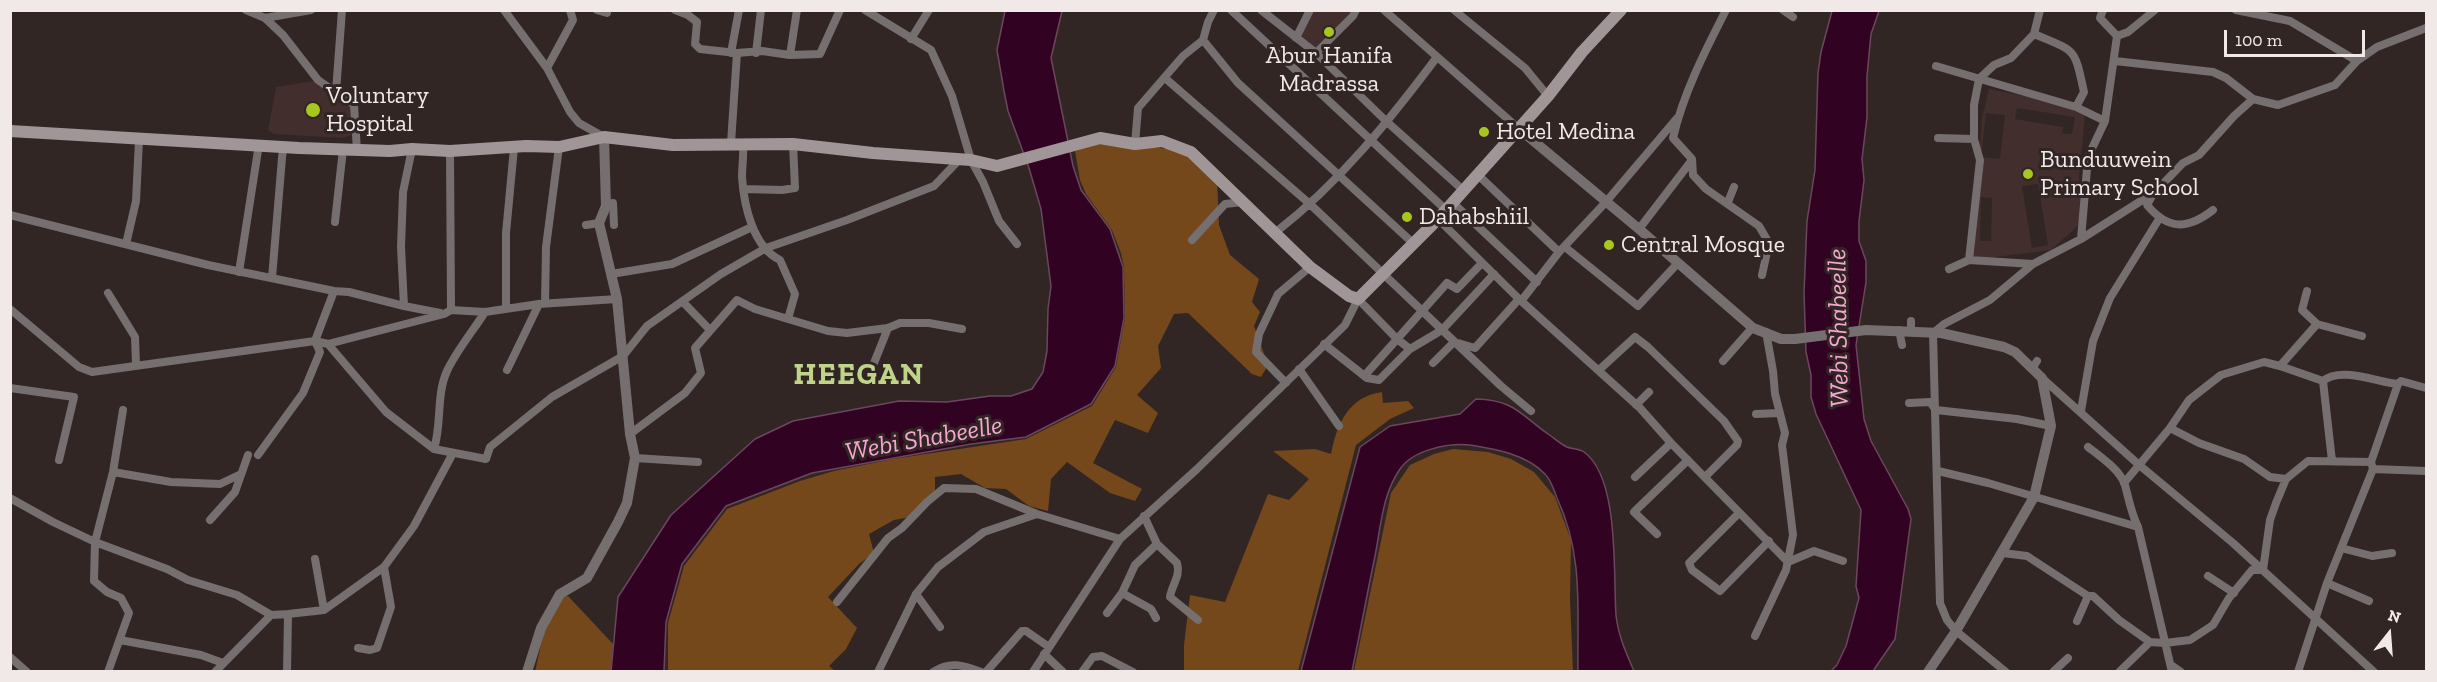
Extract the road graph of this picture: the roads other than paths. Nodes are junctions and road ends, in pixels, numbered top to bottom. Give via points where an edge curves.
1 (246, 10) edge
2 (311, 10) edge
3 (342, 10) edge
4 (504, 10) edge
5 (570, 10) edge
6 (597, 10) edge
7 (675, 10) edge
8 (739, 10) edge
9 (761, 10) edge
10 (797, 10) edge
11 (840, 10) edge
12 (865, 10) edge
13 (929, 10) edge
14 (1214, 10) edge
15 (1231, 10) edge
16 (1261, 10) edge
17 (1310, 10) edge
18 (1356, 10) edge
19 (1384, 10) edge
20 (1454, 10) edge
21 (1620, 10) edge
22 (1726, 10) edge
23 (1783, 10) edge
24 (2040, 10) edge
25 (2103, 10) edge
26 (2155, 10) edge
27 (2236, 10) edge
28 (607, 13) dead end
29 (1793, 16) dead end
30 (265, 18) junction
31 (2427, 28) edge
32 (2034, 34) junction
33 (2117, 36) junction
34 (1296, 38) junction
35 (911, 39) junction
36 (1203, 40) junction
37 (734, 53) junction
38 (756, 53) junction
39 (1316, 53) junction
40 (790, 55) junction
41 (1437, 57) junction
42 (2115, 61) junction
43 (2357, 61) junction
44 (1936, 66) dead end
45 (548, 68) junction
46 (1165, 78) junction
47 (1979, 79) junction
48 (336, 92) junction
49 (1548, 96) junction
50 (2253, 99) junction
51 (2076, 107) junction
52 (1678, 117) junction
53 (1386, 121) junction
54 (2105, 121) junction
55 (1518, 128) junction
56 (10, 131) edge
57 (604, 137) junction
58 (1938, 138) dead end
59 (1371, 139) junction
60 (1974, 139) junction
61 (140, 140) junction
62 (259, 144) junction
63 (737, 144) junction
64 (793, 144) junction
65 (1135, 144) junction
66 (283, 146) junction
67 (559, 147) junction
68 (514, 148) junction
69 (343, 149) junction
70 (412, 149) junction
71 (357, 150) junction
72 (450, 151) junction
73 (1692, 159) junction
74 (965, 160) junction
75 (1477, 174) junction
76 (1341, 176) junction
77 (1734, 187) dead end
78 (744, 189) junction
79 (1463, 190) junction
80 (2154, 192) junction
81 (1243, 202) junction
82 (1605, 202) junction
83 (1728, 202) junction
84 (611, 205) junction
85 (1311, 205) junction
86 (1445, 210) junction
87 (2213, 210) dead end
88 (10, 215) edge
89 (2159, 219) junction
90 (335, 222) dead end
91 (599, 223) junction
92 (586, 225) dead end
93 (614, 225) dead end
94 (752, 227) junction
95 (1640, 229) junction
96 (1276, 232) junction
97 (2081, 238) junction
98 (1192, 240) dead end
99 (126, 244) junction
100 (1017, 244) dead end
101 (1414, 244) junction
102 (766, 248) junction
103 (1562, 250) junction
104 (1969, 260) junction
105 (1482, 263) junction
106 (1677, 264) junction
107 (2033, 264) junction
108 (1310, 267) junction
109 (1948, 269) dead end
110 (239, 272) junction
111 (611, 274) junction
112 (1384, 274) junction
113 (1494, 274) junction
114 (1762, 275) dead end
115 (272, 278) junction
116 (1538, 282) junction
117 (334, 291) junction
118 (2307, 291) dead end
119 (108, 293) dead end
120 (617, 299) junction
121 (1358, 299) junction
122 (1520, 300) junction
123 (683, 302) junction
124 (542, 303) junction
125 (404, 306) junction
126 (10, 309) edge
127 (506, 309) junction
128 (448, 312) junction
129 (485, 312) junction
130 (1422, 312) junction
131 (788, 319) junction
132 (2318, 324) junction
133 (888, 328) junction
134 (1752, 328) junction
135 (962, 329) dead end
136 (710, 330) junction
137 (1442, 330) junction
138 (1899, 330) junction
139 (1766, 332) junction
140 (1933, 333) junction
141 (2362, 336) dead end
142 (1397, 339) junction
143 (315, 341) junction
144 (1454, 342) junction
145 (328, 344) junction
146 (1324, 344) junction
147 (1902, 345) dead end
148 (1410, 349) junction
149 (623, 356) junction
150 (1723, 361) dead end
151 (1432, 363) dead end
152 (136, 365) junction
153 (2280, 366) junction
154 (872, 368) dead end
155 (1299, 369) junction
156 (507, 370) dead end
157 (1599, 370) junction
158 (1366, 374) junction
159 (2042, 378) junction
160 (2323, 381) junction
161 (1286, 382) junction
162 (2398, 384) junction
163 (10, 388) edge
164 (2427, 388) edge
165 (1649, 392) dead end
166 (1909, 403) dead end
167 (1636, 405) junction
168 (123, 410) dead end
169 (1936, 410) junction
170 (1531, 411) dead end
171 (2081, 411) junction
172 (1779, 413) junction
173 (1756, 414) dead end
174 (1339, 426) dead end
175 (2051, 426) junction
176 (2170, 428) junction
177 (630, 434) junction
178 (1671, 443) junction
179 (2088, 447) dead end
180 (434, 448) junction
181 (453, 453) junction
182 (635, 458) junction
183 (59, 460) dead end
184 (1688, 460) junction
185 (2332, 460) junction
186 (698, 462) dead end
187 (2138, 464) junction
188 (2372, 466) junction
189 (1938, 471) junction
190 (2427, 471) edge
191 (113, 472) junction
192 (241, 474) junction
193 (1635, 477) dead end
194 (1705, 477) junction
195 (2286, 479) junction
196 (2124, 483) junction
197 (2034, 497) junction
198 (10, 498) edge
199 (1739, 513) junction
200 (1037, 514) junction
201 (1144, 516) junction
202 (210, 520) dead end
203 (2138, 527) junction
204 (1657, 534) dead end
205 (1120, 539) junction
206 (1769, 541) junction
207 (95, 542) junction
208 (1157, 544) junction
209 (2341, 548) junction
210 (2003, 553) junction
211 (2392, 554) dead end
212 (315, 559) dead end
213 (1843, 561) dead end
214 (1788, 562) junction
215 (384, 567) junction
216 (2263, 570) junction
217 (2208, 576) dead end
218 (2327, 583) junction
219 (1122, 593) junction
220 (2234, 593) junction
221 (916, 594) junction
222 (2088, 596) junction
223 (2369, 601) dead end
224 (837, 602) dead end
225 (324, 610) junction
226 (1107, 613) dead end
227 (288, 614) junction
228 (271, 615) junction
229 (2316, 616) junction
230 (1156, 618) dead end
231 (1198, 620) dead end
232 (2077, 621) dead end
233 (940, 627) dead end
234 (1956, 631) junction
235 (1755, 636) dead end
236 (120, 640) junction
237 (2150, 642) junction
238 (2165, 643) junction
239 (358, 648) dead end
240 (1046, 651) junction
241 (10, 657) edge
242 (2068, 658) dead end
243 (223, 663) junction
244 (2171, 668) edge
245 (2002, 670) edge
246 (27, 672) edge
247 (108, 672) edge
248 (215, 672) edge
249 (286, 672) edge
250 (527, 672) edge
251 (878, 672) edge
252 (933, 672) edge
253 (981, 672) edge
254 (986, 672) edge
255 (1033, 672) edge
256 (1063, 672) edge
257 (1082, 672) edge
258 (1133, 672) edge
259 (1928, 672) edge
260 (2053, 672) edge
261 (2119, 672) edge
262 (2181, 672) edge
263 (2298, 672) edge
264 (2374, 672) edge

1 - 30 street
2 - 30 street
3 - 48 street
4 - 45 street
5 - 45 street via 573,20
6 - 28 street
7 - 37 street via 697,22 695,44 700,49
8 - 37 street
9 - 38 street
10 - 40 street
11 - 40 street via 820,54
12 - 35 street
13 - 35 street
14 - 36 street
15 - 59 street
16 - 34 street
17 - 34 street
18 - 39 street
19 - 41 street
20 - 49 street via 1525,68
21 - 49 main road
22 - 52 street
23 - 29 street
24 - 32 street
25 - 33 street via 2100,18
26 - 33 street
27 - 43 street via 2290,21
30 - 48 street via 318,80
31 - 43 street via 2378,47
32 - 47 street via 2011,58 1994,65
32 - 51 street via 2073,52 2084,92
33 - 42 street
34 - 39 street
35 - 74 street via 931,50 952,96
36 - 46 street
36 - 76 street via 1238,83
37 - 38 street
37 - 63 street
38 - 40 street
39 - 53 street
41 - 53 street
41 - 55 street
42 - 50 street via 2213,72
42 - 54 street
43 - 50 street via 2336,85 2278,105
44 - 47 street
45 - 57 street via 570,112 579,123
46 - 65 street via 1138,108
46 - 85 street
47 - 51 street
47 - 60 street
48 - 71 street via 354,105
49 - 55 main road
50 - 80 street via 2199,155 2183,163
51 - 54 street
52 - 73 street via 1673,138
52 - 82 street
53 - 59 street
53 - 79 street
54 - 97 street via 2088,157
55 - 75 main road
55 - 82 street
56 - 61 main road
57 - 63 main road via 673,145
57 - 67 main road
57 - 84 street
58 - 60 street
59 - 76 street
59 - 86 street
60 - 104 street via 1980,160
61 - 62 main road
61 - 99 street via 136,201
62 - 66 main road
62 - 110 street
63 - 64 main road
63 - 78 street
64 - 74 main road
64 - 78 street via 795,188
65 - 74 main road via 1100,138 997,166
65 - 81 main road via 1162,141 1191,152
66 - 69 main road
66 - 115 street
67 - 68 main road
67 - 124 street
68 - 72 main road
68 - 127 street via 506,233
69 - 71 main road
69 - 90 street
70 - 71 main road
70 - 72 main road
70 - 125 street via 403,192
72 - 128 street
73 - 83 street via 1693,175
73 - 95 street
74 - 100 street via 999,221
74 - 102 street via 934,186
75 - 79 main road
75 - 103 street
76 - 85 street
76 - 101 street
77 - 83 street
78 - 94 street
79 - 86 main road
80 - 89 street via 2147,205
80 - 97 street
81 - 96 main road
81 - 98 street via 1225,204
82 - 95 street
82 - 103 street
83 - 114 street via 1759,226 1769,243
84 - 91 street
84 - 93 street
85 - 96 street
85 - 112 street
86 - 101 main road
86 - 105 street
86 - 116 street
87 - 89 street via 2200,220 2179,226
88 - 99 street
89 - 171 street via 2110,298 2097,330
91 - 92 street
91 - 111 street
94 - 102 street
94 - 111 street via 672,264
95 - 106 street
96 - 108 main road
97 - 107 street
99 - 110 street
101 - 112 main road
102 - 123 street
102 - 131 street via 769,255 780,260 795,294
103 - 106 street via 1638,306
103 - 116 street
104 - 107 street
104 - 109 street
105 - 113 street
105 - 130 street via 1457,289 1447,283
106 - 134 street
107 - 140 street via 1990,300
108 - 121 main road via 1348,296
108 - 161 street via 1278,294 1259,334 1256,352
110 - 115 street
111 - 120 street
112 - 121 main road
112 - 130 street
113 - 122 street
113 - 137 street
115 - 117 street
116 - 122 street
117 - 125 street
117 - 143 street
118 - 132 street via 2302,310
119 - 152 street via 135,337
120 - 124 street
120 - 149 street
121 - 142 street
121 - 146 street via 1345,325
122 - 144 street via 1475,348
122 - 157 street
123 - 136 street
123 - 149 street via 647,326
124 - 127 street
124 - 156 street
125 - 128 street
126 - 152 street via 79,367 92,372
127 - 129 street
128 - 129 street
128 - 145 street
129 - 180 street via 447,371
130 - 137 street
130 - 142 street
131 - 133 street via 847,333
131 - 136 street via 737,300
132 - 141 street
132 - 153 street
133 - 135 street via 915,322
133 - 154 street
134 - 139 street
134 - 150 street
136 - 177 street via 695,348 701,374 685,393
137 - 144 street
137 - 148 street
138 - 139 street via 1795,339 1781,339
138 - 140 street via 1911,326
138 - 147 street
139 - 172 street
140 - 159 street via 2015,351 2035,365
140 - 169 street
142 - 148 street
142 - 158 street
143 - 145 street
143 - 152 street
143 - 192 street via 320,352 303,393
144 - 151 street
144 - 170 street
145 - 180 street via 386,412
146 - 155 street
146 - 158 street
148 - 158 street via 1379,380 1367,378
149 - 177 street
149 - 181 street via 552,397 490,447 486,459
153 - 160 street
153 - 176 street via 2264,362 2247,371 2221,375 2189,400
155 - 161 street
155 - 174 street
157 - 167 street
157 - 194 street via 1635,337 1724,422 1737,445
159 - 171 street
159 - 175 street
160 - 162 street via 2340,373
160 - 185 street
161 - 201 street
162 - 164 street via 2405,381
162 - 188 street
163 - 183 street via 74,397
165 - 167 street
166 - 169 street via 1930,402
167 - 178 street
168 - 191 street
169 - 175 street
169 - 189 street
171 - 187 street
172 - 173 street
172 - 214 street via 1785,433 1782,445 1792,535
175 - 197 street
176 - 187 street
176 - 195 street via 2244,459 2270,477
177 - 182 street
178 - 184 street
178 - 193 street
179 - 196 street
180 - 181 street
181 - 215 street via 414,526
182 - 186 street
182 - 250 street via 627,502 618,522 587,578 560,594 541,628
184 - 194 street
184 - 204 street via 1634,512
185 - 188 street
185 - 195 street via 2308,461
187 - 196 street
187 - 216 street
188 - 190 street
188 - 209 street
189 - 197 street
189 - 234 street via 1940,603
191 - 192 street via 171,482 220,484
191 - 207 street
192 - 202 street via 235,492
194 - 199 street
195 - 216 street via 2270,520
196 - 203 street
197 - 203 street
197 - 210 street
198 - 207 street
199 - 206 street
199 - 206 street via 1689,563 1692,570 1720,591
200 - 205 street
200 - 221 street via 984,532 938,567
200 - 224 street via 976,489 944,488 888,538
201 - 205 street
201 - 208 street
203 - 238 street
205 - 240 street
206 - 214 street
207 - 228 street via 237,595
207 - 236 street via 94,581 121,598 129,613
208 - 219 street via 1136,565
208 - 231 street via 1177,562 1179,570 1170,597
209 - 211 street via 2372,556
209 - 218 street
210 - 222 street via 2027,556
210 - 234 street
212 - 225 street
213 - 214 street via 1814,551
214 - 235 street
215 - 225 street
215 - 239 street via 391,607 381,640 377,648
216 - 220 street via 2252,570
216 - 229 street
217 - 220 street
218 - 223 street
218 - 229 street
219 - 226 street
219 - 230 street via 1151,609
220 - 238 street via 2212,625 2190,640
221 - 233 street
221 - 251 street
222 - 232 street
222 - 237 street
225 - 227 street
227 - 228 street
227 - 249 street
228 - 243 street
229 - 263 street
229 - 264 street
234 - 245 street
234 - 259 street
236 - 243 street via 201,655
236 - 247 street
237 - 238 street
237 - 261 street
238 - 244 street
240 - 254 street via 1022,631
240 - 255 street
240 - 256 street
241 - 246 street
242 - 260 street
243 - 248 street
244 - 262 street
252 - 253 street via 959,663
257 - 258 street via 1093,657 1102,656

